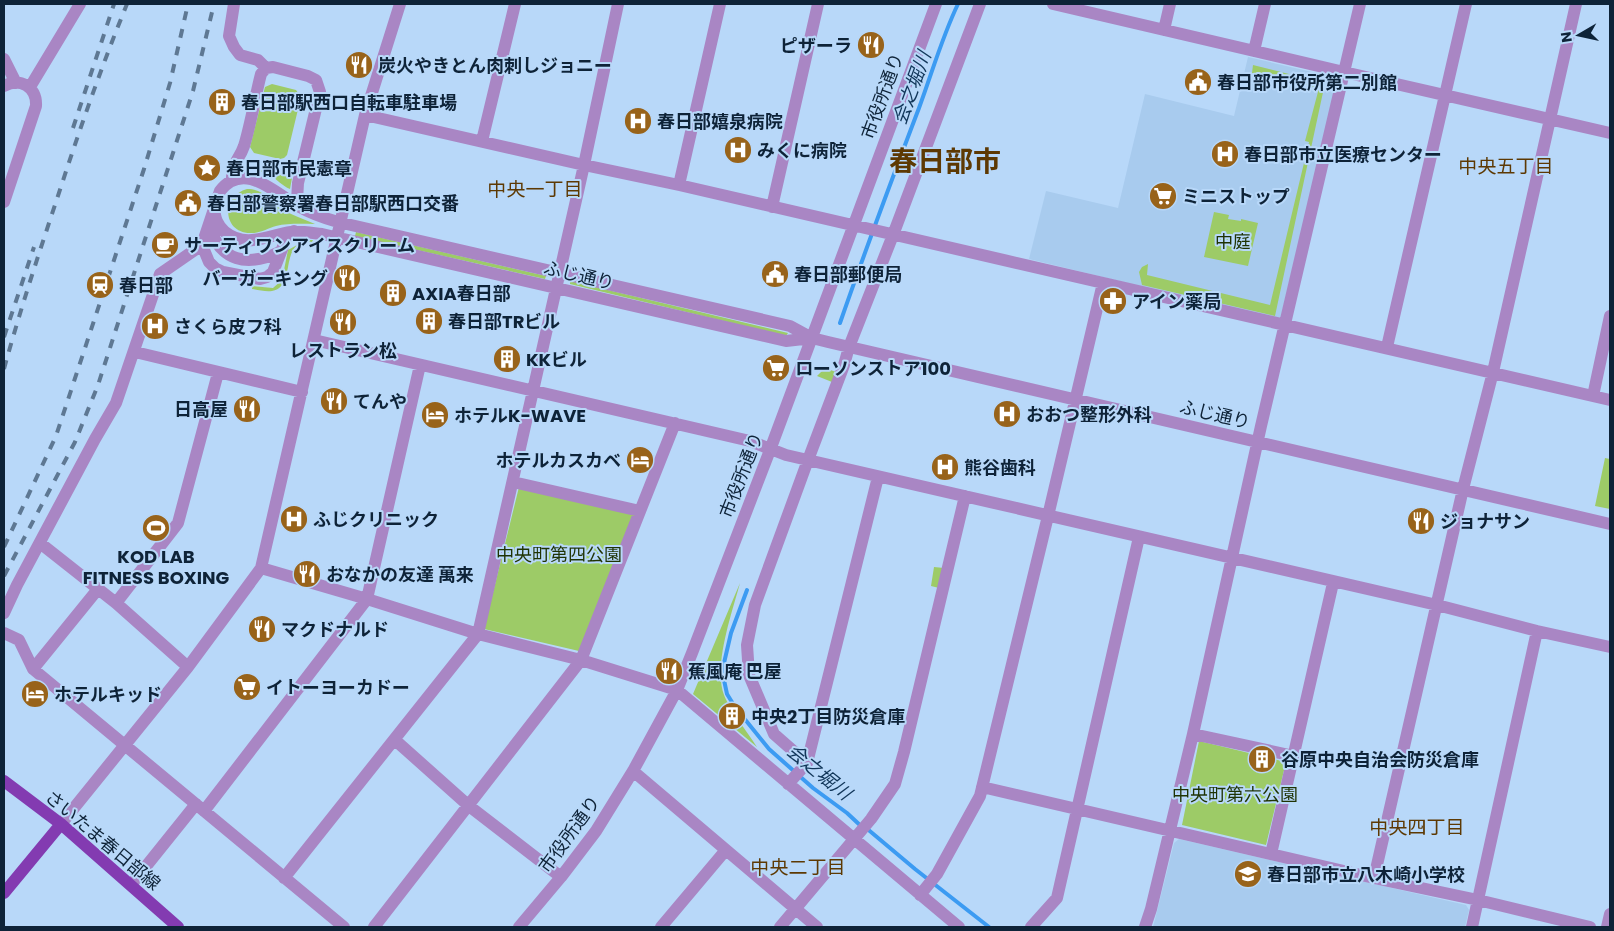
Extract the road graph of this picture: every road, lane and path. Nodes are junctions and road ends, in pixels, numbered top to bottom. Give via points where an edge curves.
1 (80, 4) edge
2 (234, 4) edge
3 (400, 4) edge
4 (515, 4) edge
5 (618, 4) edge
6 (720, 4) edge
7 (818, 4) edge
8 (936, 4) edge
9 (980, 4) edge
10 (1058, 4) edge
11 (1170, 4) edge
12 (1265, 4) edge
13 (1360, 4) edge
14 (1466, 4) edge
15 (1576, 4) edge
16 (1164, 30) junction
17 (1254, 50) junction
18 (4, 59) edge
19 (266, 68) junction
20 (1344, 72) junction
21 (10, 84) edge
22 (30, 87) junction
23 (1444, 95) junction
24 (365, 115) junction
25 (1549, 119) junction
26 (1610, 133) edge
27 (482, 142) junction
28 (584, 165) junction
29 (9, 173) edge
30 (232, 181) junction
31 (679, 185) junction
32 (4, 202) edge
33 (300, 207) junction
34 (772, 207) junction
35 (214, 208) junction
36 (341, 222) junction
37 (208, 224) junction
38 (857, 226) junction
39 (294, 232) junction
40 (889, 234) junction
41 (338, 238) junction
42 (202, 245) junction
43 (280, 252) junction
44 (560, 272) junction
45 (1103, 283) junction
46 (556, 288) junction
47 (1610, 316) edge
48 (1284, 325) junction
49 (816, 339) junction
50 (314, 340) junction
51 (846, 346) junction
52 (1387, 347) junction
53 (135, 352) junction
54 (420, 365) junction
55 (1492, 372) junction
56 (218, 373) junction
57 (533, 391) junction
58 (302, 392) junction
59 (1593, 396) junction
60 (1075, 399) junction
61 (1610, 400) edge
62 (675, 423) junction
63 (1258, 442) junction
64 (770, 450) junction
65 (804, 459) junction
66 (878, 477) junction
67 (513, 482) junction
68 (1463, 489) junction
69 (964, 496) junction
70 (640, 511) junction
71 (1048, 516) junction
72 (1610, 524) edge
73 (1138, 537) junction
74 (40, 543) junction
75 (1231, 558) junction
76 (261, 568) junction
77 (1333, 582) junction
78 (98, 590) junction
79 (367, 599) junction
80 (116, 603) junction
81 (1437, 606) junction
82 (4, 613) edge
83 (1537, 631) junction
84 (4, 633) edge
85 (478, 634) junction
86 (1610, 647) edge
87 (581, 660) junction
88 (188, 667) junction
89 (33, 669) junction
90 (677, 690) junction
91 (1193, 734) junction
92 (395, 740) junction
93 (125, 744) junction
94 (1294, 756) junction
95 (805, 765) junction
96 (633, 772) junction
97 (4, 781) edge
98 (789, 782) junction
99 (982, 787) junction
100 (469, 806) junction
101 (200, 808) junction
102 (1078, 809) junction
103 (61, 824) junction
104 (1170, 831) junction
105 (855, 836) junction
106 (725, 851) junction
107 (1271, 854) junction
108 (561, 877) junction
109 (284, 878) junction
110 (1374, 878) junction
111 (131, 885) junction
112 (922, 892) junction
113 (4, 893) edge
114 (1478, 900) junction
115 (795, 909) junction
116 (1610, 914) edge
117 (178, 927) edge
118 (344, 927) edge
119 (374, 927) edge
120 (519, 927) edge
121 (661, 927) edge
122 (780, 927) edge
123 (817, 927) edge
124 (959, 927) edge
125 (1031, 927) edge
126 (1145, 927) edge
127 (1472, 927) edge
128 (1590, 927) edge
129 (1607, 927) edge

1 - 22 street
2 - 19 street via 229,36 234,47 240,55 258,60
3 - 24 street
4 - 27 street
5 - 28 street
6 - 31 street
7 - 34 street
8 - 38 street, 市役所通り
9 - 40 street
10 - 16 street
11 - 16 street
12 - 17 street
13 - 20 street
14 - 23 street
15 - 25 street
16 - 17 street
17 - 20 street
18 - 21 street
19 - 30 street via 261,74 243,147 231,171
19 - 33 street via 308,76 316,80 320,92 298,183
20 - 23 street
20 - 48 street
21 - 22 street
22 - 29 street via 35,93 36,106
23 - 25 street
23 - 52 street
24 - 27 street
24 - 36 street
25 - 26 street
25 - 55 street
27 - 28 street
28 - 31 street
28 - 44 street
29 - 32 street
30 - 33 street, ふじ通り via 242,178 267,184
30 - 35 street via 220,191
31 - 34 street
33 - 36 street, ふじ通り
34 - 38 street
35 - 37 street
35 - 39 street, ふじ通り via 220,227 234,238 253,240
36 - 41 street
36 - 44 street, ふじ通り
37 - 42 street
37 - 43 street via 215,241 230,255 252,261
38 - 40 street
38 - 49 street, 市役所通り
39 - 41 street, ふじ通り
39 - 43 street via 286,239
40 - 45 street
40 - 51 street
41 - 46 street, ふじ通り
41 - 50 street
42 - 43 street via 208,262 216,268 260,279 273,272
42 - 53 street via 160,274
44 - 46 street
44 - 49 street, ふじ通り via 790,326
45 - 48 street
45 - 60 street
46 - 49 street, ふじ通り via 786,341
46 - 57 street
47 - 59 street
48 - 52 street
48 - 63 street
49 - 51 street, ふじ通り
49 - 64 street, 市役所通り
50 - 54 street
50 - 58 street
51 - 60 street, ふじ通り
51 - 65 street via 844,365
52 - 55 street
53 - 56 street
53 - 74 street via 116,402
54 - 57 street
54 - 79 street
55 - 59 street
55 - 68 street
56 - 58 street
56 - 80 street via 178,523
57 - 62 street
57 - 67 street
58 - 76 street
59 - 61 street
60 - 63 street, ふじ通り
60 - 71 street
62 - 64 street
62 - 70 street
63 - 68 street, ふじ通り
63 - 75 street
64 - 65 street
64 - 90 street, 市役所通り
65 - 66 street
65 - 95 street via 755,605 747,645 749,675 774,734
66 - 69 street
66 - 95 street
67 - 70 street
67 - 85 street
68 - 72 street, ふじ通り
68 - 81 street
69 - 71 street
69 - 105 street via 895,784
70 - 87 street
71 - 73 street
71 - 99 street
73 - 75 street
73 - 102 street
74 - 78 street
74 - 82 street
75 - 77 street
75 - 91 street
76 - 79 street
76 - 88 street
77 - 81 street
77 - 94 street
78 - 80 street
78 - 89 street
79 - 85 street
79 - 101 street
80 - 88 street
81 - 83 street
81 - 110 street
83 - 86 street
83 - 114 street
84 - 89 street via 19,640
85 - 87 street
85 - 92 street
87 - 90 street
87 - 100 street
88 - 93 street
89 - 93 street
90 - 96 street, 市役所通り
90 - 98 street
91 - 94 street
91 - 104 street
92 - 100 street
92 - 109 street
93 - 101 street
93 - 103 street
94 - 107 street
95 - 98 street
96 - 106 street
96 - 108 street, 市役所通り
97 - 103 main road, さいたま春日部線
98 - 105 street
99 - 102 street
99 - 112 street via 937,874
100 - 108 street
100 - 119 street
101 - 109 street
101 - 111 street
102 - 104 street
102 - 125 street via 1057,898
103 - 111 main road, さいたま春日部線
103 - 113 main road
104 - 107 street
104 - 126 street
105 - 112 street
105 - 115 street
106 - 115 street
106 - 121 street
107 - 110 street
108 - 120 street, 市役所通り
109 - 118 street
110 - 114 street
111 - 117 main road, さいたま春日部線
112 - 124 street
114 - 127 street
114 - 128 street
115 - 122 street
115 - 123 street
116 - 129 street

